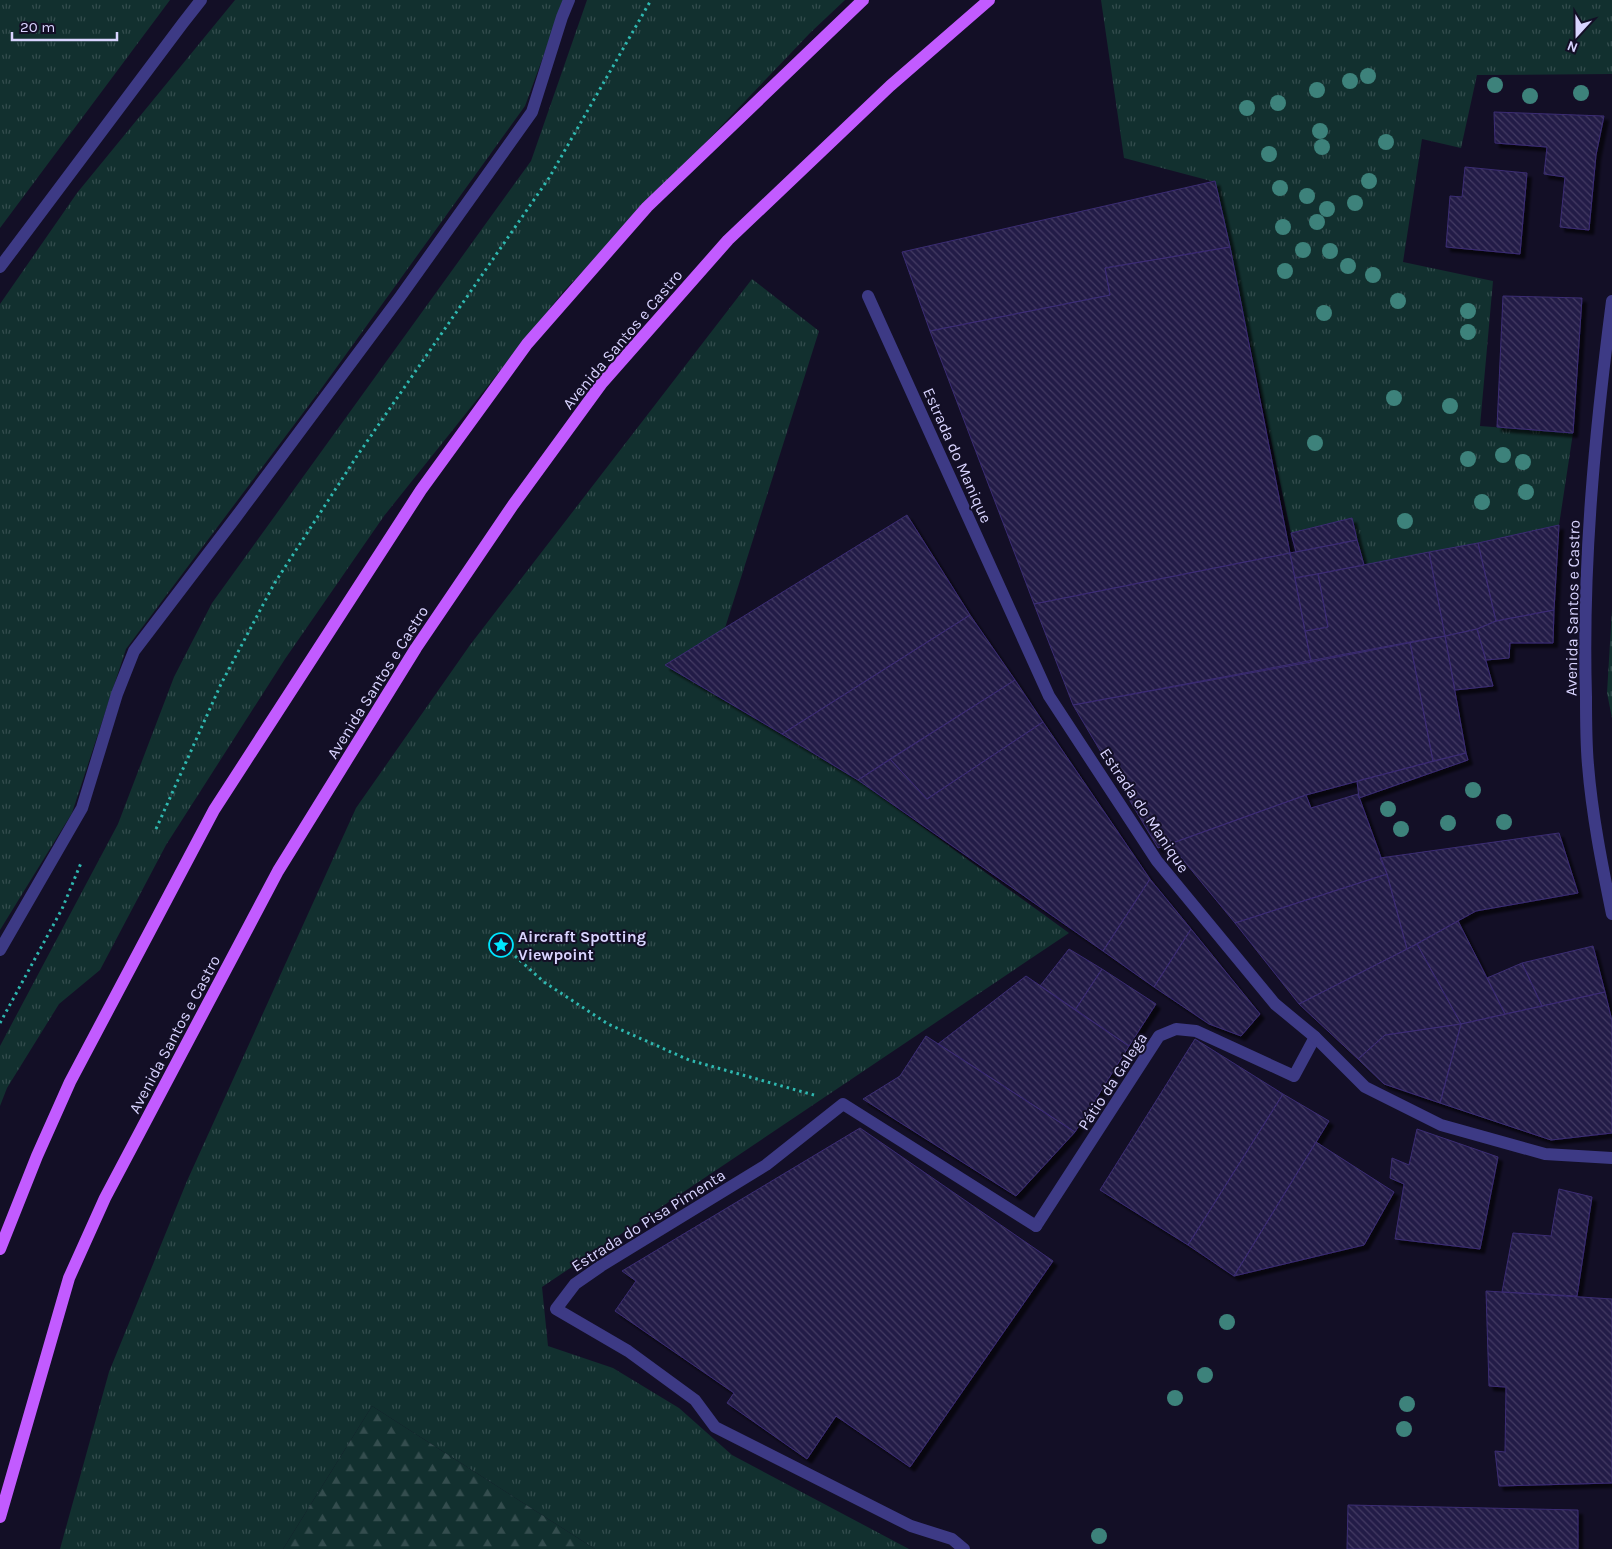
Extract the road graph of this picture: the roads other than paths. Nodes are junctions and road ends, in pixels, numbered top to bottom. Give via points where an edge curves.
1 (202, 0) edge
2 (569, 0) edge
3 (863, 0) edge
4 (989, 0) edge
5 (0, 267) edge
6 (868, 296) dead end
7 (1612, 301) edge
8 (1612, 914) edge
9 (0, 950) edge
10 (1315, 1037) junction
11 (843, 1104) joint
12 (1612, 1158) edge
13 (0, 1249) edge
14 (0, 1517) edge
15 (964, 1549) edge

1 - 5 street
2 - 9 street via 532,112 394,305 134,651 117,694 82,808
3 - 13 main road via 647,207 527,344 421,490 214,810 70,1082
4 - 14 main road, Avenida Santos e Castro via 890,86 728,240 602,383 513,505 416,648 278,871 106,1198 69,1278
6 - 10 street, Estrada do Manique via 1049,696 1157,862 1275,1004
7 - 8 street, Avenida Santos e Castro via 1594,457 1585,655 1588,765 1599,852
10 - 11 street, Pátio da Galega via 1294,1076 1196,1030 1176,1029 1159,1036 1036,1226
10 - 12 street, Estrada do Manique via 1365,1086 1441,1125 1545,1154
11 - 15 street, Estrada do Pisa Pimenta via 766,1165 575,1284 556,1309 628,1351 695,1400 716,1427 910,1526 952,1539

